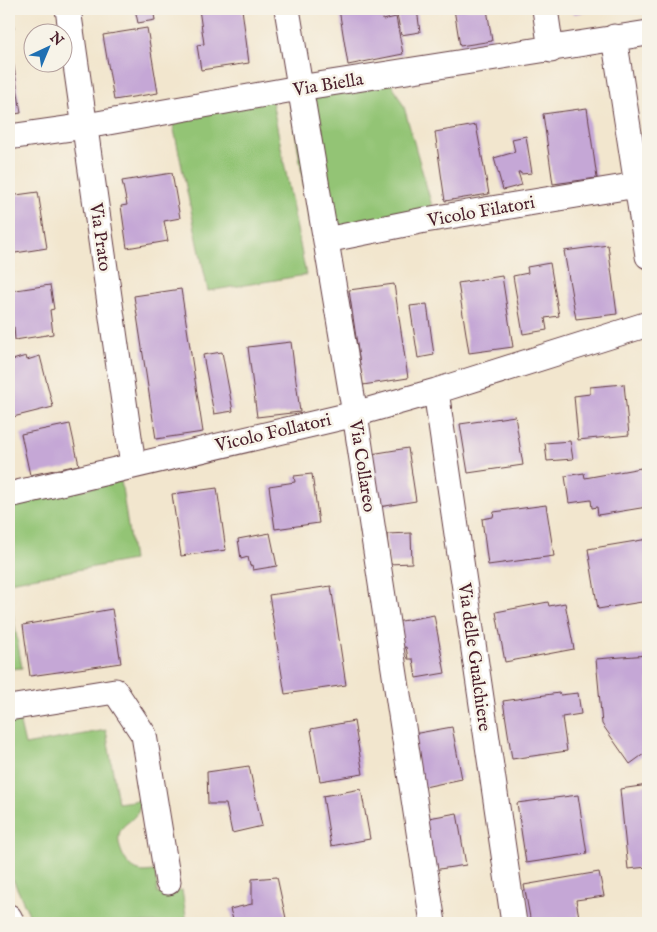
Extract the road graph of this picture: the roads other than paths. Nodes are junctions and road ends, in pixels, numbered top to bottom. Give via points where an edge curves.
1 (68, 9) edge
2 (287, 9) edge
3 (545, 9) edge
4 (648, 33) edge
5 (614, 37) junction
6 (551, 50) junction
7 (299, 88) junction
8 (86, 126) junction
9 (9, 137) edge
10 (637, 185) junction
11 (326, 240) junction
12 (648, 256) edge
13 (648, 324) edge
14 (436, 391) junction
15 (355, 414) junction
16 (132, 465) junction
17 (9, 495) edge
18 (9, 708) edge
19 (168, 882) dead end
20 (9, 917) edge
21 (12, 923) edge
22 (433, 923) edge
23 (514, 923) edge

1 - 8 street, Via Prato
2 - 7 street, Via Collareo
3 - 6 street
4 - 5 street, Via Biella
5 - 6 street, Via Biella
5 - 10 street
6 - 7 street, Via Biella
7 - 8 street, Via Biella
7 - 11 street, Via Collareo
8 - 9 street, Via Biella
8 - 16 street, Via Prato
10 - 11 street, Vicolo Filatori
10 - 12 street
11 - 15 street, Via Collareo
13 - 14 street, Vicolo Follatori
14 - 15 street, Vicolo Follatori
14 - 23 street, Via delle Gualchiere
15 - 16 street, Vicolo Follatori
15 - 22 street, Via Collareo
16 - 17 street, Vicolo Follatori
18 - 19 street via 115,691 144,735
20 - 21 street

